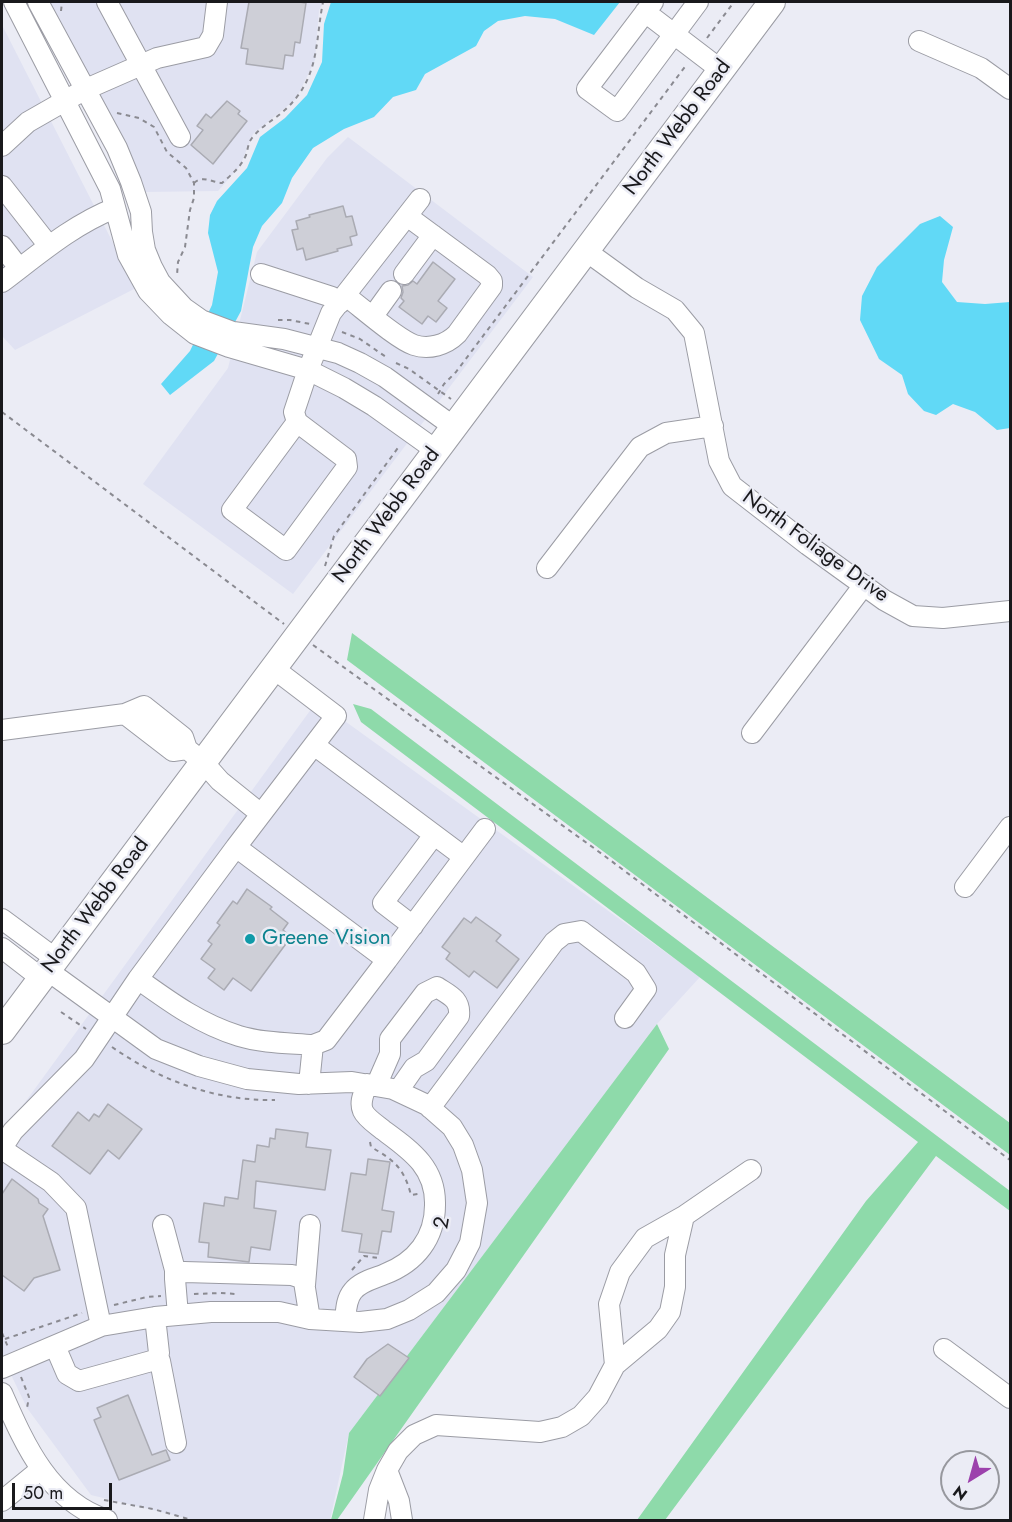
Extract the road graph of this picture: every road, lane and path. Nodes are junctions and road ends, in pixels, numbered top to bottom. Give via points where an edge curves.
1 (14, 2) edge
2 (38, 2) edge
3 (62, 2) edge
4 (107, 2) edge
5 (216, 2) edge
6 (324, 2) edge
7 (698, 2) edge
8 (734, 2) edge
9 (772, 2) edge
10 (649, 7) edge
11 (62, 18) dead end
12 (674, 33) junction
13 (919, 41) dead end
14 (697, 51) junction
15 (141, 65) junction
16 (721, 69) junction
17 (1011, 88) edge
18 (84, 90) junction
19 (65, 100) junction
20 (114, 112) dead end
21 (180, 137) dead end
22 (2, 146) edge
23 (194, 183) junction
24 (2, 186) edge
25 (420, 199) dead end
26 (115, 208) junction
27 (407, 216) junction
28 (433, 235) junction
29 (2, 246) edge
30 (49, 246) junction
31 (586, 251) junction
32 (20, 268) junction
33 (261, 274) dead end
34 (404, 274) dead end
35 (2, 282) edge
36 (179, 284) dead end
37 (391, 291) dead end
38 (343, 299) junction
39 (373, 316) junction
40 (198, 327) junction
41 (231, 340) junction
42 (317, 347) junction
43 (308, 370) junction
44 (428, 407) junction
45 (2, 412) edge
46 (297, 423) junction
47 (713, 426) junction
48 (454, 427) junction
49 (410, 432) junction
50 (437, 451) junction
51 (547, 568) dead end
52 (323, 572) dead end
53 (864, 585) junction
54 (1011, 611) edge
55 (285, 625) dead end
56 (316, 647) dead end
57 (273, 668) junction
58 (2, 730) edge
59 (752, 733) dead end
60 (314, 745) junction
61 (195, 755) junction
62 (261, 814) junction
63 (1011, 826) edge
64 (485, 829) dead end
65 (434, 835) junction
66 (236, 847) junction
67 (464, 857) junction
68 (965, 887) dead end
69 (2, 919) edge
70 (413, 926) junction
71 (2, 948) edge
72 (387, 960) junction
73 (48, 969) junction
74 (138, 979) junction
75 (62, 1012) dead end
76 (112, 1017) junction
77 (625, 1018) dead end
78 (2, 1031) edge
79 (97, 1037) junction
80 (313, 1045) junction
81 (309, 1084) junction
82 (372, 1085) junction
83 (398, 1092) junction
84 (280, 1100) dead end
85 (430, 1108) junction
86 (375, 1123) junction
87 (2, 1149) edge
88 (1011, 1160) edge
89 (751, 1170) dead end
90 (422, 1194) dead end
91 (684, 1216) junction
92 (163, 1225) dead end
93 (310, 1225) dead end
94 (381, 1258) dead end
95 (351, 1273) dead end
96 (305, 1286) junction
97 (242, 1295) dead end
98 (176, 1296) junction
99 (155, 1317) junction
100 (99, 1318) junction
101 (310, 1319) junction
102 (345, 1321) junction
103 (2, 1333) edge
104 (5, 1339) junction
105 (55, 1346) junction
106 (944, 1349) dead end
107 (155, 1360) junction
108 (615, 1365) junction
109 (8, 1366) edge
110 (2, 1393) edge
111 (1011, 1398) edge
112 (27, 1418) dead end
113 (176, 1443) dead end
114 (40, 1470) junction
115 (387, 1470) junction
116 (101, 1499) dead end
117 (2, 1501) edge
118 (107, 1521) edge
119 (192, 1521) edge
120 (374, 1521) edge
121 (402, 1521) edge

1 - 19 street
2 - 18 street
3 - 11 path
4 - 15 street
5 - 15 street via 213,35 206,47
6 - 23 path via 316,58 299,94 250,140 241,166 222,183 206,179
7 - 12 street
8 - 14 path
9 - 16 main road, North Webb Road
10 - 12 street
10 - 12 street via 587,88 617,111
12 - 14 street
13 - 17 street via 981,68
14 - 16 street
14 - 44 path
15 - 18 street
15 - 21 street
16 - 31 main road, North Webb Road
18 - 19 street
18 - 40 street via 117,148 131,182 152,267
19 - 22 street via 28,122
19 - 26 street via 110,189
20 - 23 path via 154,127 167,152 186,168
23 - 36 path via 185,247 178,262
24 - 30 street
25 - 27 street
26 - 30 street via 90,218
26 - 40 street via 128,255 148,291 171,315
27 - 28 street
27 - 38 street
28 - 34 street
28 - 39 street via 492,281 457,334 438,346 414,345
29 - 32 street
30 - 32 street
31 - 47 street, North Foliage Drive via 636,288 675,310 694,333
31 - 48 main road, North Webb Road
32 - 35 street
33 - 38 street
37 - 39 street
38 - 39 street
38 - 42 street via 331,313
40 - 41 street
41 - 42 street via 284,339
41 - 43 street
42 - 43 street
42 - 44 street via 360,363
43 - 46 street via 294,412
43 - 49 street via 344,388
44 - 48 street
45 - 55 path
46 - 46 street via 346,459 347,467 286,550 232,510
47 - 51 street via 666,434 640,447
47 - 53 street, North Foliage Drive via 719,461 732,486
48 - 50 main road, North Webb Road
49 - 50 street
49 - 52 path via 334,536
50 - 57 main road, North Webb Road
53 - 54 street, North Foliage Drive via 913,616 943,618
53 - 59 street
56 - 88 path via 611,861
57 - 60 street via 336,716
57 - 61 main road, North Webb Road
58 - 61 street via 125,714 144,706 183,737
60 - 62 street
60 - 65 street
61 - 62 street via 220,782
61 - 73 main road, North Webb Road
62 - 66 street
63 - 68 street
64 - 67 street
65 - 67 street
65 - 70 street via 382,903
66 - 72 street
66 - 74 street
67 - 70 street
69 - 73 street
70 - 72 street
71 - 73 street
72 - 80 street via 326,1040
73 - 76 street
73 - 78 main road, North Webb Road
74 - 76 street
74 - 80 street via 204,1023 267,1041
75 - 79 path
76 - 79 street
76 - 81 street via 156,1049 199,1066 247,1079
77 - 85 street via 646,988 636,973 581,932 564,934 554,942
79 - 84 path via 175,1082 222,1096
79 - 87 street via 84,1059 13,1131
80 - 81 street
81 - 82 street
82 - 83 street
82 - 83 street via 390,1054 390,1039 425,993 437,987 457,1000 459,1016
82 - 86 street via 361,1100 362,1109
83 - 85 street
85 - 102 street via 452,1127 472,1170 477,1203 470,1243 456,1270 436,1293 409,1310 387,1319
86 - 90 path via 371,1147 399,1167 411,1195
86 - 102 street via 422,1161 430,1174 433,1224 422,1250 398,1269 354,1290 348,1299
87 - 100 street via 51,1182 76,1208
89 - 91 street
91 - 108 street via 675,1255 670,1312 658,1329
91 - 108 street via 645,1238 620,1272 609,1304
92 - 98 street via 175,1270
93 - 96 street
94 - 95 path via 364,1256
96 - 98 street via 301,1278 292,1275 184,1272 178,1274
96 - 101 street
97 - 98 path
98 - 99 street
98 - 100 path via 147,1297
98 - 101 street via 211,1312 279,1312
99 - 100 street
99 - 107 street via 159,1353
100 - 104 path
100 - 105 street
101 - 102 street
103 - 104 path
104 - 109 path
105 - 107 street via 67,1374 79,1380
105 - 109 street
106 - 111 street
107 - 113 street via 160,1361
108 - 115 street via 598,1397 581,1416 562,1427 540,1432 436,1425 414,1435
109 - 112 path via 29,1397
110 - 114 street
114 - 117 street
114 - 118 street via 76,1504
115 - 120 street
115 - 121 street
116 - 119 path

